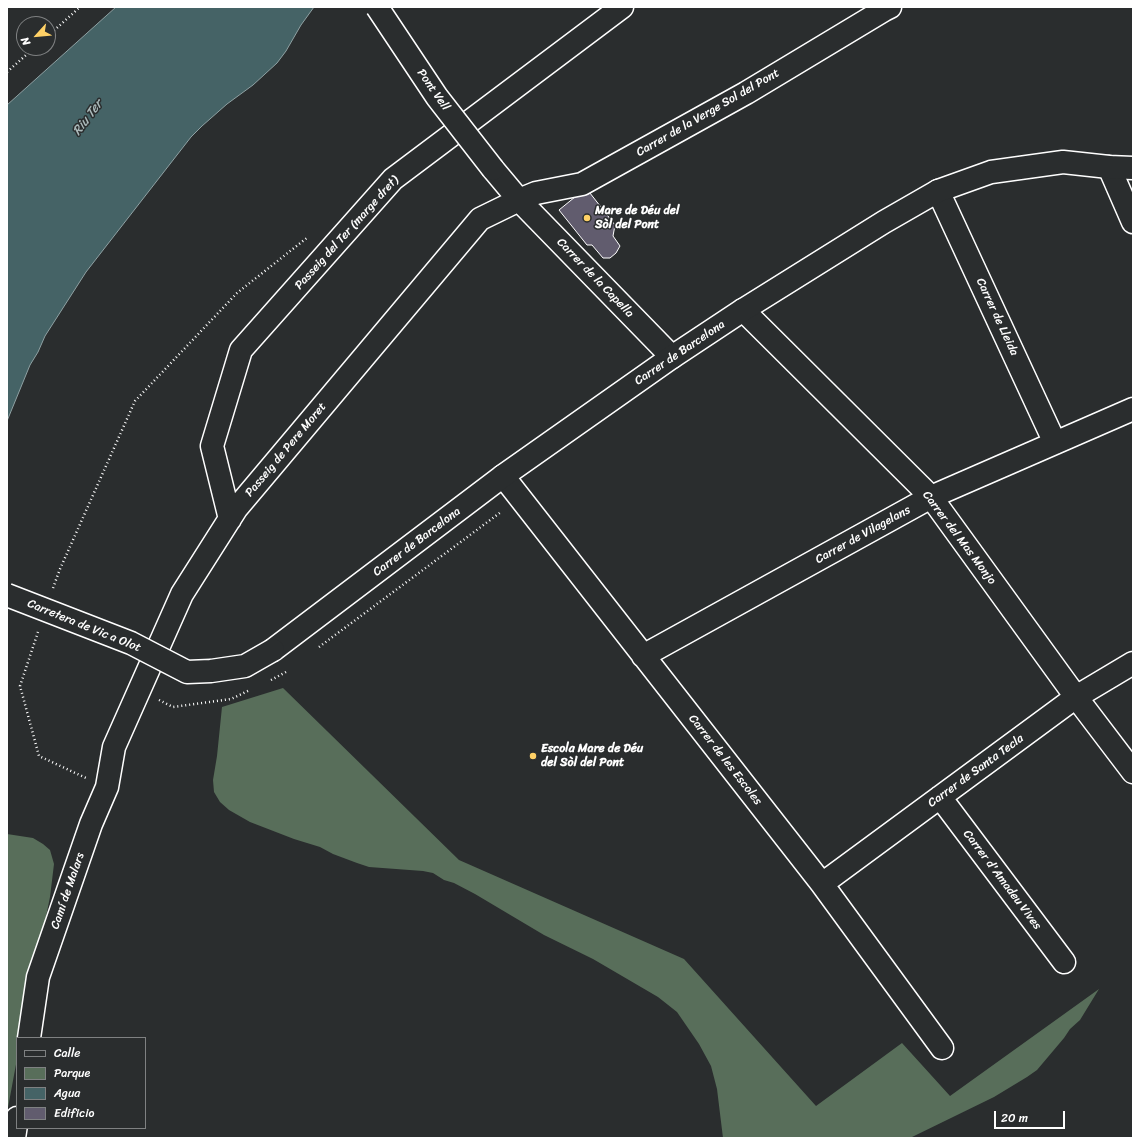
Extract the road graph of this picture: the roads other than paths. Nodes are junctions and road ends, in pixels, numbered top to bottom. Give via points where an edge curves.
1 (377, 7) edge
2 (622, 7) edge
3 (890, 7) edge
4 (1109, 168) junction
5 (1133, 168) edge
6 (938, 191) junction
7 (519, 200) junction
8 (1133, 222) edge
9 (743, 310) junction
10 (672, 357) junction
11 (1133, 409) edge
12 (1055, 443) junction
13 (503, 476) junction
14 (931, 497) junction
15 (230, 519) junction
16 (7, 595) edge
17 (273, 650) joint
18 (643, 656) junction
19 (1133, 663) edge
20 (1076, 697) junction
21 (114, 747) joint
22 (1133, 772) edge
23 (940, 797) junction
24 (822, 884) junction
25 (1064, 962) dead end
26 (29, 1037) edge
27 (942, 1048) dead end
28 (16, 1125) edge
29 (14, 1138) edge

1 - 7 street, Pont Vell, bridge via 437,97
2 - 15 street, Passeig del Ter (marge dret) via 393,179 241,350 212,446
3 - 7 street, Carrer de la Verge Sol del Pont via 746,93 582,184 536,193
4 - 5 street, Carrer de Barcelona
4 - 6 street, Carrer de Barcelona via 1063,162 998,170
4 - 8 street
6 - 9 street, Carrer de Barcelona
6 - 12 street, Carrer de Lleida
7 - 10 street, Carrer de la Capella
7 - 15 street, Passeig de Pere Moret via 480,219
9 - 10 street, Carrer de Barcelona
9 - 14 street, Carrer del Mas Monjo
10 - 13 street, Carrer de Barcelona
11 - 12 street, Carrer de Vilagelans
12 - 14 street, Carrer de Vilagelans
13 - 17 street, Carrer de Barcelona
13 - 18 street, Carrer de les Escoles
14 - 18 street, Carrer de Vilagelans
14 - 20 street, Carrer del Mas Monjo
15 - 21 street, Passeig de Pere Moret via 182,594
16 - 17 street, Carretera de Vic a Olot, bridge via 132,643 187,672 245,666
18 - 24 street, Carrer de les Escoles
19 - 20 street, Carrer de Santa Tecla
20 - 22 street, Carrer del Mas Monjo
20 - 23 street, Carrer de Santa Tecla
21 - 26 street, Camí de Malars via 107,787 91,824 38,977
23 - 24 street, Carrer de Santa Tecla
23 - 25 street, Carrer d'Amadeu Vives
24 - 27 street, Carrer de les Escoles
28 - 29 street

